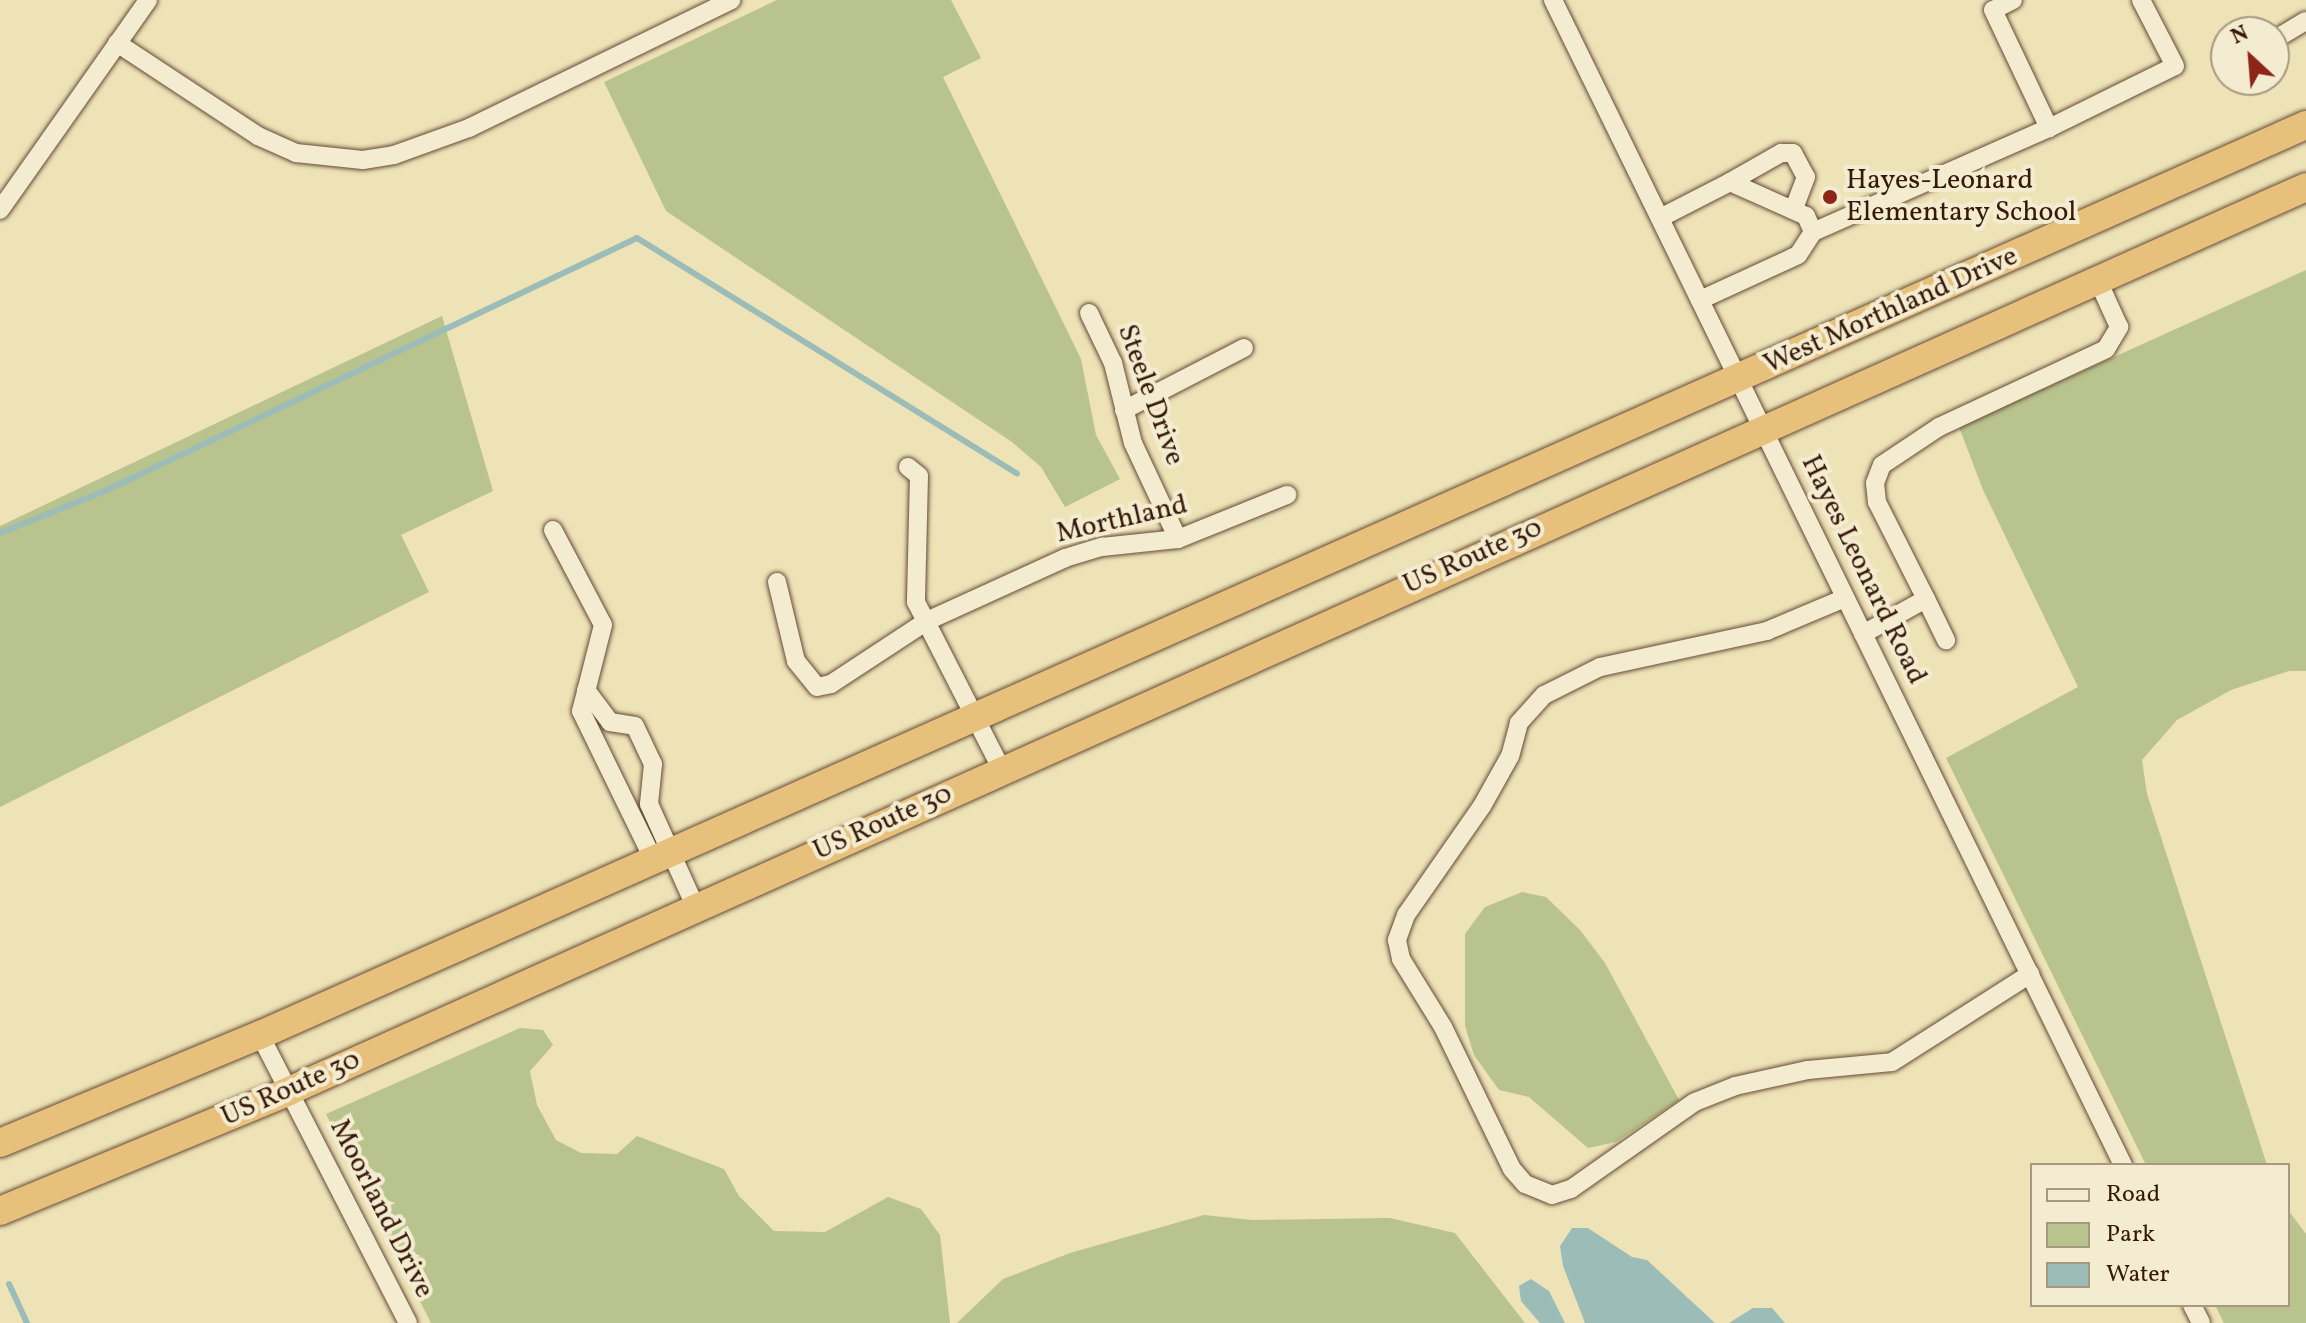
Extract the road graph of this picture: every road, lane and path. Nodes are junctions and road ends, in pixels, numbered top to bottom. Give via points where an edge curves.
1 (148, 0) edge
2 (731, 0) edge
3 (1553, 0) edge
4 (2013, 0) edge
5 (2141, 0) edge
6 (117, 43) junction
7 (2306, 125) edge
8 (2049, 128) junction
9 (1730, 182) junction
10 (2306, 187) edge
11 (1794, 209) junction
12 (0, 210) edge
13 (1660, 218) junction
14 (1813, 232) junction
15 (2099, 283) junction
16 (1700, 300) junction
17 (1089, 313) dead end
18 (1244, 348) dead end
19 (1738, 379) junction
20 (1124, 410) junction
21 (1762, 429) junction
22 (908, 467) dead end
23 (1287, 495) dead end
24 (553, 530) dead end
25 (1178, 539) junction
26 (777, 582) dead end
27 (1845, 598) junction
28 (1926, 599) junction
29 (927, 621) junction
30 (1863, 634) junction
31 (1946, 640) dead end
32 (586, 690) junction
33 (977, 718) junction
34 (1002, 770) junction
35 (663, 857) junction
36 (696, 908) junction
37 (2030, 974) junction
38 (260, 1035) junction
39 (289, 1091) junction
40 (0, 1143) edge
41 (2122, 1163) edge
42 (0, 1211) edge
43 (408, 1323) edge

1 - 6 street
2 - 6 street via 469,128 406,152 363,160 296,153 258,136
3 - 13 street, Hayes Leonard Road
4 - 8 street via 1993,10
5 - 8 street via 2175,66
6 - 12 street
7 - 19 highway, West Morthland Drive
8 - 14 street
9 - 11 street
9 - 11 street via 1781,153 1793,153 1806,177
9 - 13 street
10 - 15 highway, West Morthland Drive
11 - 14 street via 1806,216
13 - 16 street, Hayes Leonard Road
14 - 16 street via 1798,255
15 - 21 highway, West Morthland Drive
15 - 28 street via 2119,327 2106,349 1939,427 1882,465 1875,483 1877,502
16 - 19 street, Hayes Leonard Road
17 - 20 street, Steele Drive via 1113,363
18 - 20 street
19 - 21 street, Hayes Leonard Road
19 - 33 highway, West Morthland Drive
20 - 25 street, Steele Drive via 1133,443
21 - 27 street, Hayes Leonard Road
21 - 34 highway, US Route 30
22 - 29 street via 919,476 914,578 916,602
23 - 25 street, Morthland
24 - 32 street via 603,625
25 - 29 street, Morthland via 1102,547 1065,558
26 - 29 street, Morthland via 796,661 817,687 831,684
27 - 30 street, Hayes Leonard Road
27 - 37 street via 1767,631 1600,667 1544,695 1519,723 1510,756 1482,806 1406,915 1397,940 1401,959 1443,1027 1512,1169 1525,1184 1552,1195 1571,1189 1695,1102 1735,1086 1794,1073 1892,1062
28 - 30 street
28 - 31 street
29 - 33 street
30 - 37 street, Hayes Leonard Road
32 - 35 street via 581,711
32 - 35 street via 610,722 635,726 653,764 649,804
33 - 34 street
33 - 35 highway, West Morthland Drive
34 - 36 highway, US Route 30
35 - 36 street
35 - 38 highway, West Morthland Drive
36 - 39 highway, US Route 30
37 - 41 street, Hayes Leonard Road
38 - 39 street, Moorland Drive
38 - 40 highway
39 - 42 highway, US Route 30
39 - 43 street, Moorland Drive

